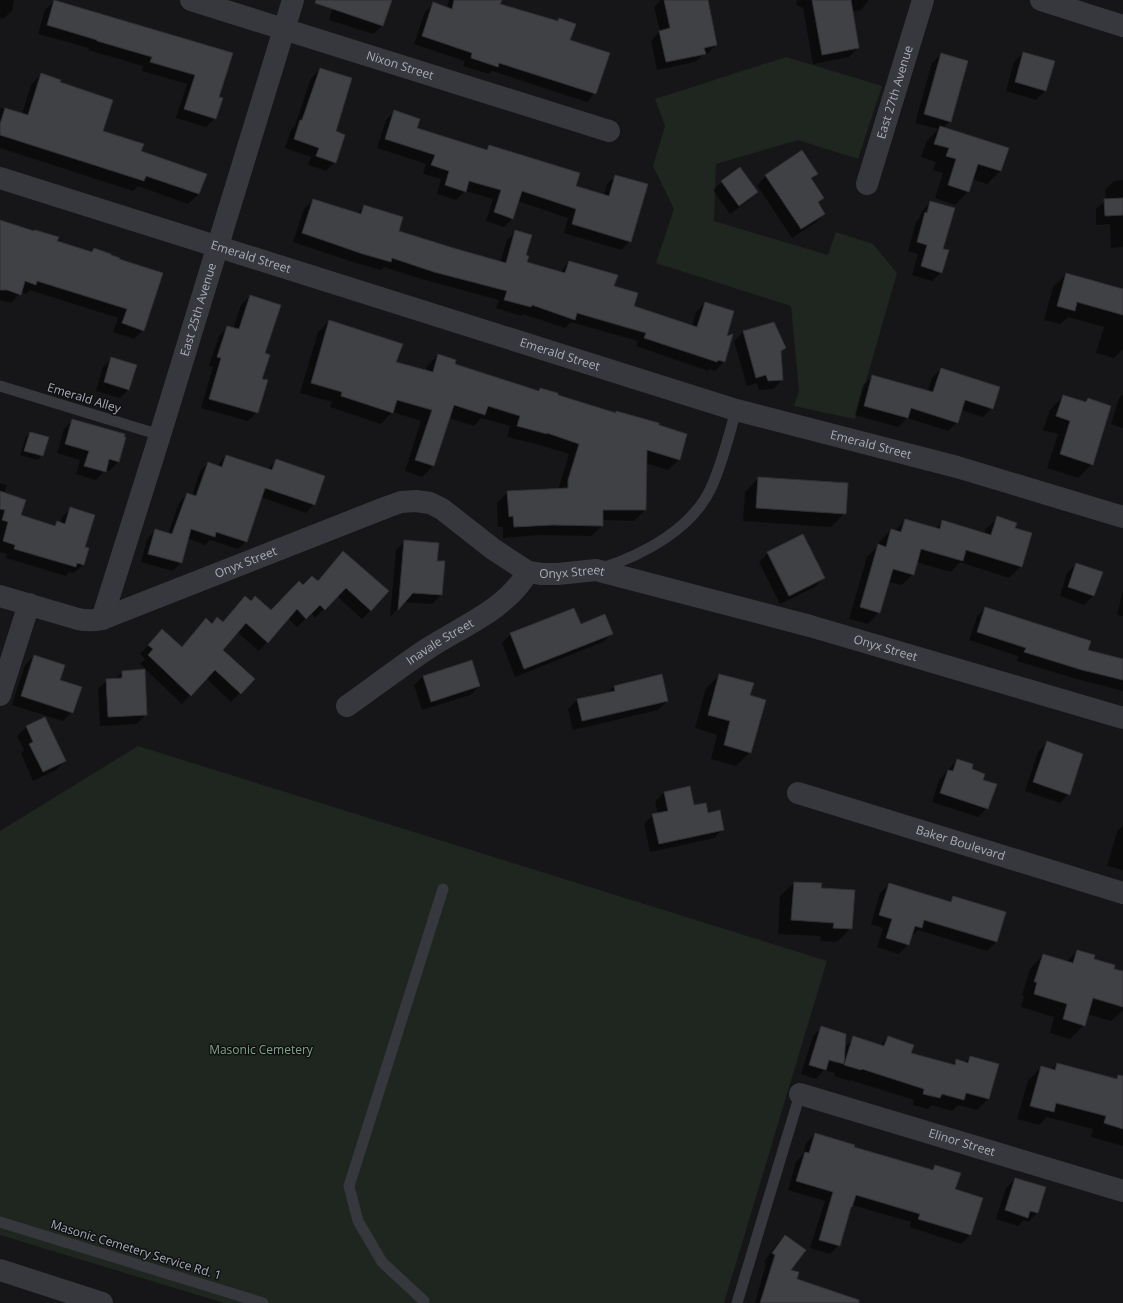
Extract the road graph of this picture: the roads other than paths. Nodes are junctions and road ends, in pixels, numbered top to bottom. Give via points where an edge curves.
1 (191, 0) edge
2 (293, 0) edge
3 (923, 0) edge
4 (1041, 0) edge
5 (1123, 26) edge
6 (284, 29) junction
7 (609, 131) dead end
8 (0, 178) edge
9 (868, 184) dead end
10 (218, 246) junction
11 (0, 386) edge
12 (736, 410) junction
13 (160, 435) junction
14 (1123, 517) edge
15 (596, 570) junction
16 (528, 572) junction
17 (0, 596) edge
18 (29, 604) junction
19 (102, 619) junction
20 (0, 695) edge
21 (347, 706) dead end
22 (1123, 718) edge
23 (798, 793) dead end
24 (443, 889) dead end
25 (1123, 893) edge
26 (800, 1094) joint
27 (1123, 1191) edge
28 (0, 1222) edge
29 (0, 1270) edge
30 (426, 1302) edge
31 (102, 1303) edge
32 (263, 1303) edge
33 (737, 1303) edge

1 - 6 street, Nixon Street
2 - 6 street, East 25th Avenue
3 - 9 street, East 27th Avenue
4 - 5 street
6 - 7 street, Nixon Street
6 - 10 street, East 25th Avenue
8 - 10 street, Emerald Street
10 - 12 street, Emerald Street
10 - 13 street, East 25th Avenue
11 - 13 lane, Emerald Alley
12 - 14 street, Emerald Street via 957,467
12 - 15 lane via 718,472 702,504 690,518 642,553 624,562
13 - 19 street, East 25th Avenue
15 - 16 street, Onyx Street via 558,574
15 - 22 street, Onyx Street via 810,626
16 - 19 street, Onyx Street via 493,549 442,509 430,503 401,502
16 - 21 street, Inavale Street via 510,596 486,614 427,649
17 - 18 street, Onyx Street
18 - 19 street, Onyx Street via 86,621
18 - 20 street
23 - 25 street, Baker Boulevard
24 - 30 lane via 349,1186 358,1221 382,1262
26 - 27 street, Elinor Street
26 - 33 lane
28 - 32 lane, Masonic Cemetery Service Rd. 1
29 - 31 street

